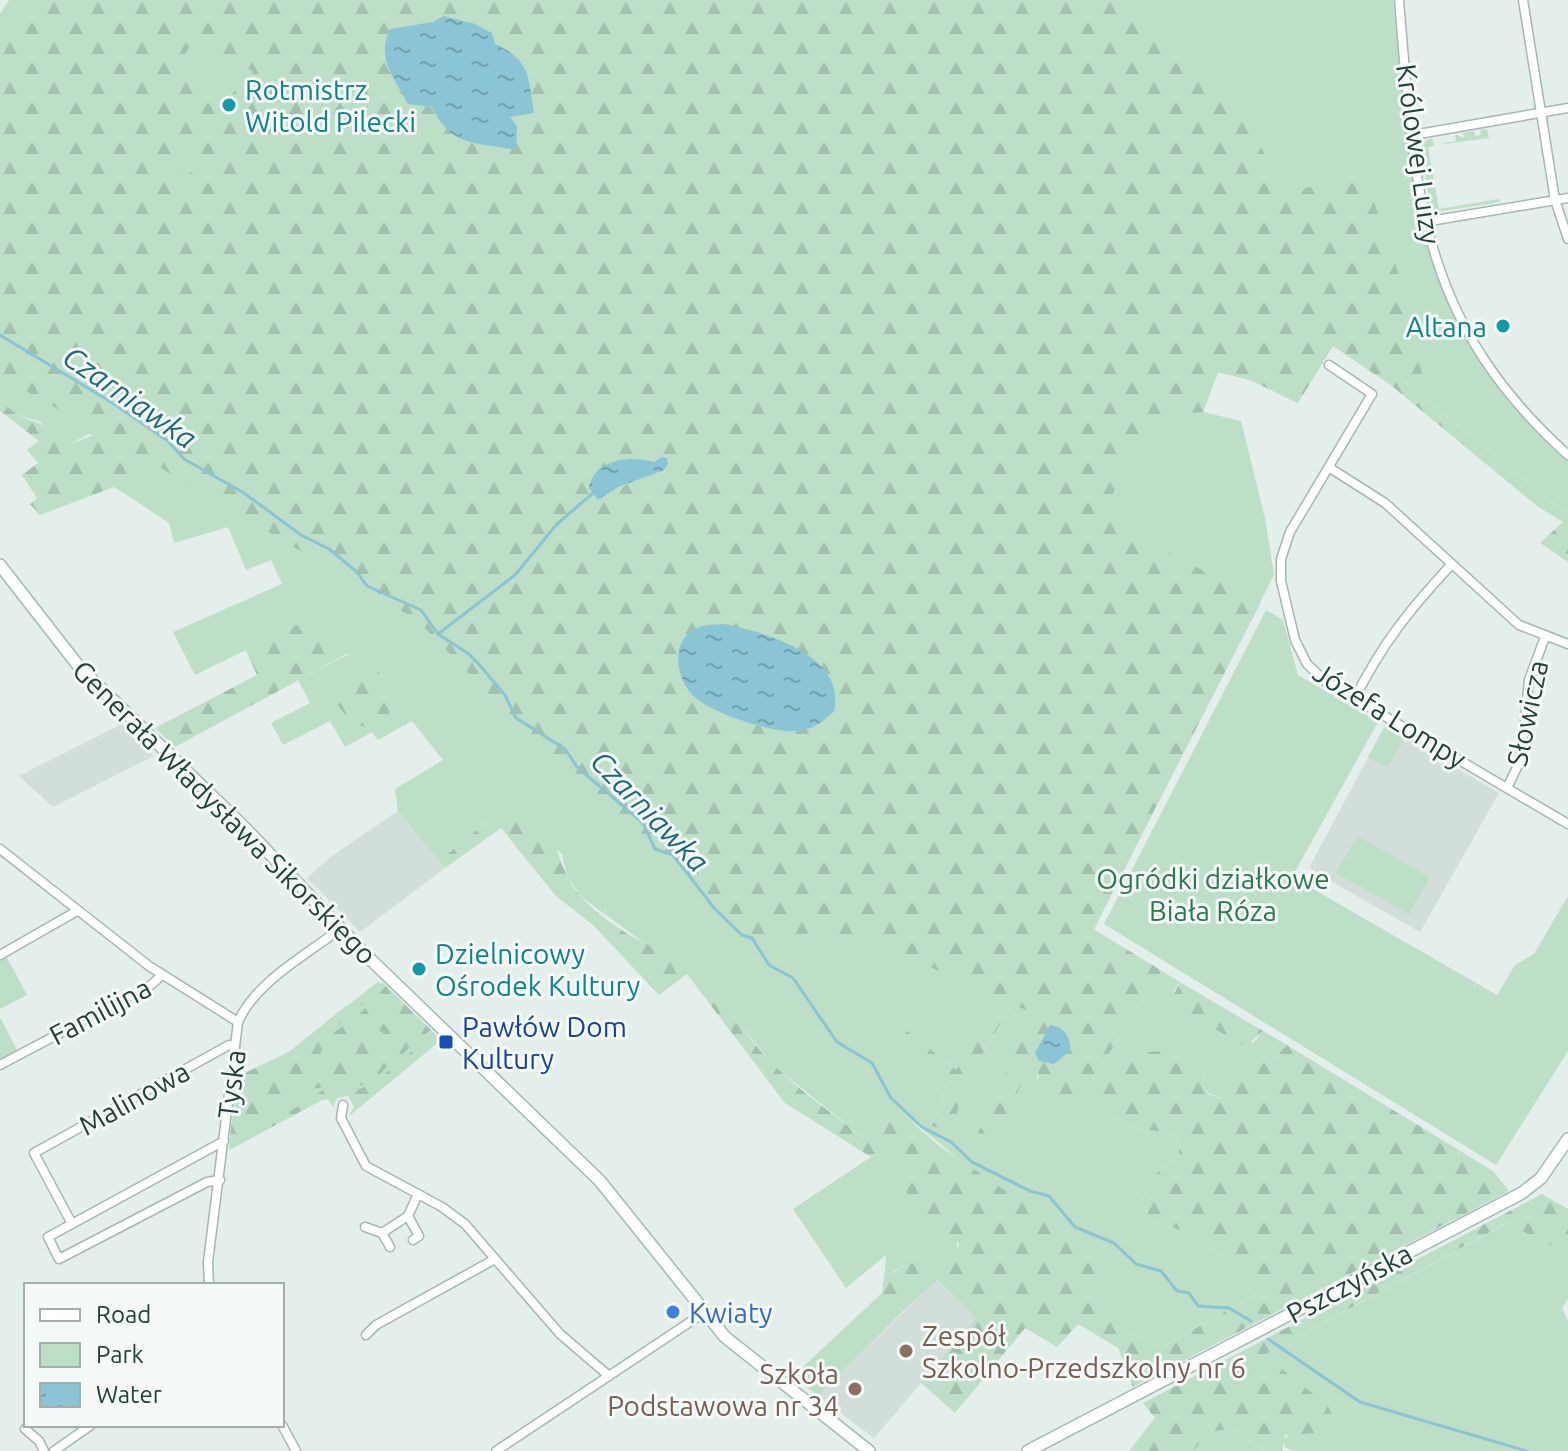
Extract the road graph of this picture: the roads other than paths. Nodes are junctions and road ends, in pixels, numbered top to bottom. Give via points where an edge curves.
1 (1399, 0) edge
2 (1523, 0) edge
3 (1568, 108) edge
4 (1543, 112) junction
5 (1413, 135) junction
6 (1568, 198) edge
7 (1555, 200) junction
8 (1424, 222) junction
9 (1568, 239) edge
10 (1329, 365) dead end
11 (1568, 455) edge
12 (1330, 468) junction
13 (0, 565) edge
14 (1451, 565) junction
15 (1545, 637) junction
16 (1568, 644) edge
17 (1355, 698) junction
18 (1507, 788) junction
19 (1568, 824) edge
20 (0, 849) edge
21 (77, 911) junction
22 (341, 928) junction
23 (0, 955) edge
24 (162, 975) junction
25 (238, 1022) junction
26 (235, 1046) junction
27 (0, 1065) edge
28 (343, 1105) dead end
29 (1568, 1139) edge
30 (224, 1141) junction
31 (220, 1180) junction
32 (418, 1194) junction
33 (408, 1216) junction
34 (72, 1224) junction
35 (365, 1227) dead end
36 (382, 1233) junction
37 (413, 1240) dead end
38 (390, 1247) dead end
39 (495, 1259) junction
40 (209, 1283) edge
41 (705, 1312) junction
42 (366, 1335) dead end
43 (609, 1376) junction
44 (89, 1427) edge
45 (283, 1427) edge
46 (25, 1429) dead end
47 (44, 1451) edge
48 (54, 1451) edge
49 (296, 1451) edge
50 (496, 1451) edge
51 (869, 1451) edge
52 (1028, 1451) edge

1 - 5 street, Królowej Luizy
2 - 4 street
3 - 4 street
4 - 5 street
4 - 7 street
5 - 8 street, Królowej Luizy
6 - 7 street
7 - 8 street
7 - 9 street
8 - 11 street, Królowej Luizy via 1438,271 1479,355 1520,408
10 - 12 street, Józefa Lompy via 1372,394
12 - 14 street via 1385,503
12 - 17 street, Józefa Lompy via 1285,541 1280,574 1302,658 1318,676
13 - 22 street, Generała Władysława Sikorskiego via 80,668
14 - 15 street via 1519,625
14 - 17 street via 1378,651
15 - 16 street
15 - 18 street, Słowicza via 1529,680 1521,759
17 - 18 street, Józefa Lompy
18 - 19 street, Józefa Lompy
20 - 21 street
21 - 23 street
21 - 24 street
22 - 25 street, Tyska via 259,992
22 - 41 street, Generała Władysława Sikorskiego via 600,1181
24 - 25 street, Familijna
24 - 27 street, Familijna
25 - 26 street, Tyska
26 - 30 street, Tyska
26 - 34 street, Malinowa via 34,1153
28 - 32 street via 341,1118 366,1166
29 - 52 street, Pszczyńska via 1541,1178 1522,1193
30 - 31 street, Tyska
30 - 34 street
31 - 34 street via 59,1259 48,1237
31 - 40 street, Tyska
32 - 33 street
32 - 39 street via 465,1224
33 - 36 street
33 - 37 street via 419,1236
35 - 36 street
36 - 38 street
39 - 42 street
39 - 43 street via 560,1334
41 - 43 street
41 - 51 street, Generała Władysława Sikorskiego via 735,1347
43 - 50 street
44 - 48 street
45 - 49 street
46 - 47 street

